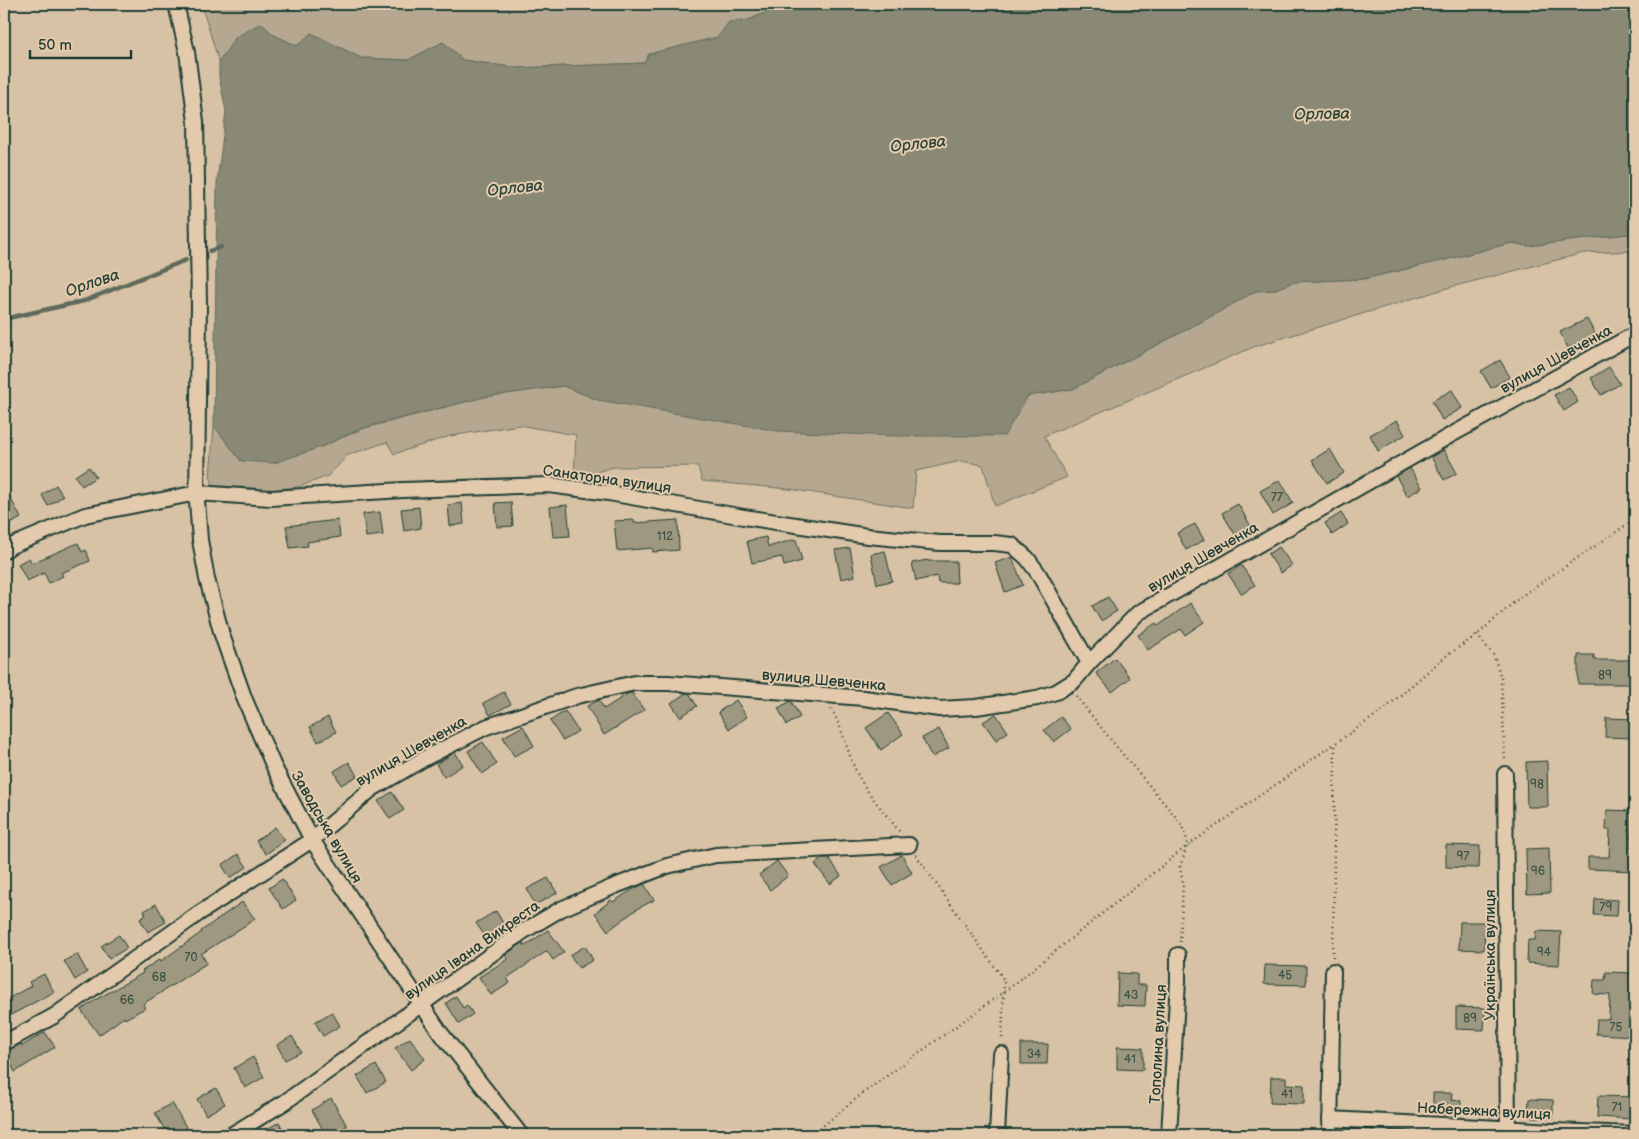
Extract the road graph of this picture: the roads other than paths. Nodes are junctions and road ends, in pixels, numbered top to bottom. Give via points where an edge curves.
1 (176, 4) edge
2 (1635, 334) edge
3 (197, 493) junction
4 (4, 550) edge
5 (1089, 663) junction
6 (1505, 774) road end
7 (312, 840) junction
8 (909, 845) dead end
9 (1179, 951) road end
10 (1333, 971) road end
11 (421, 1006) junction
12 (4, 1043) edge
13 (1001, 1054) road end
14 (1330, 1119) junction
15 (1508, 1132) edge
16 (1635, 1134) edge
17 (231, 1135) edge
18 (521, 1135) edge
19 (997, 1135) edge
20 (1169, 1135) edge
21 (1330, 1135) edge

1 - 3 street, Заводська вулиця via 187,52 196,122
2 - 5 street, вулиця Шевченка via 1138,613
3 - 4 street, Санаторна вулиця via 85,515
3 - 5 street, Санаторна вулиця via 271,498 548,485 868,536 1012,545 1038,573
3 - 7 street, Заводська вулиця via 200,540 222,635 274,767
5 - 7 street, вулиця Шевченка via 1068,685 1038,698 939,709 864,698 635,683 578,696 486,727 372,789
6 - 15 street, Українська вулиця
7 - 11 street, Заводська вулиця
7 - 12 street, вулиця Шевченка via 198,914 54,1016
8 - 11 street, вулиця Івана Викреста via 716,855 667,866 561,909 524,931
9 - 20 street, Тополина вулиця
10 - 14 street
11 - 17 street, вулиця Івана Викреста via 285,1102
11 - 18 street, Заводська вулиця
13 - 19 street
14 - 15 street, Набережна вулиця
14 - 21 street
15 - 16 street, Набережна вулиця

